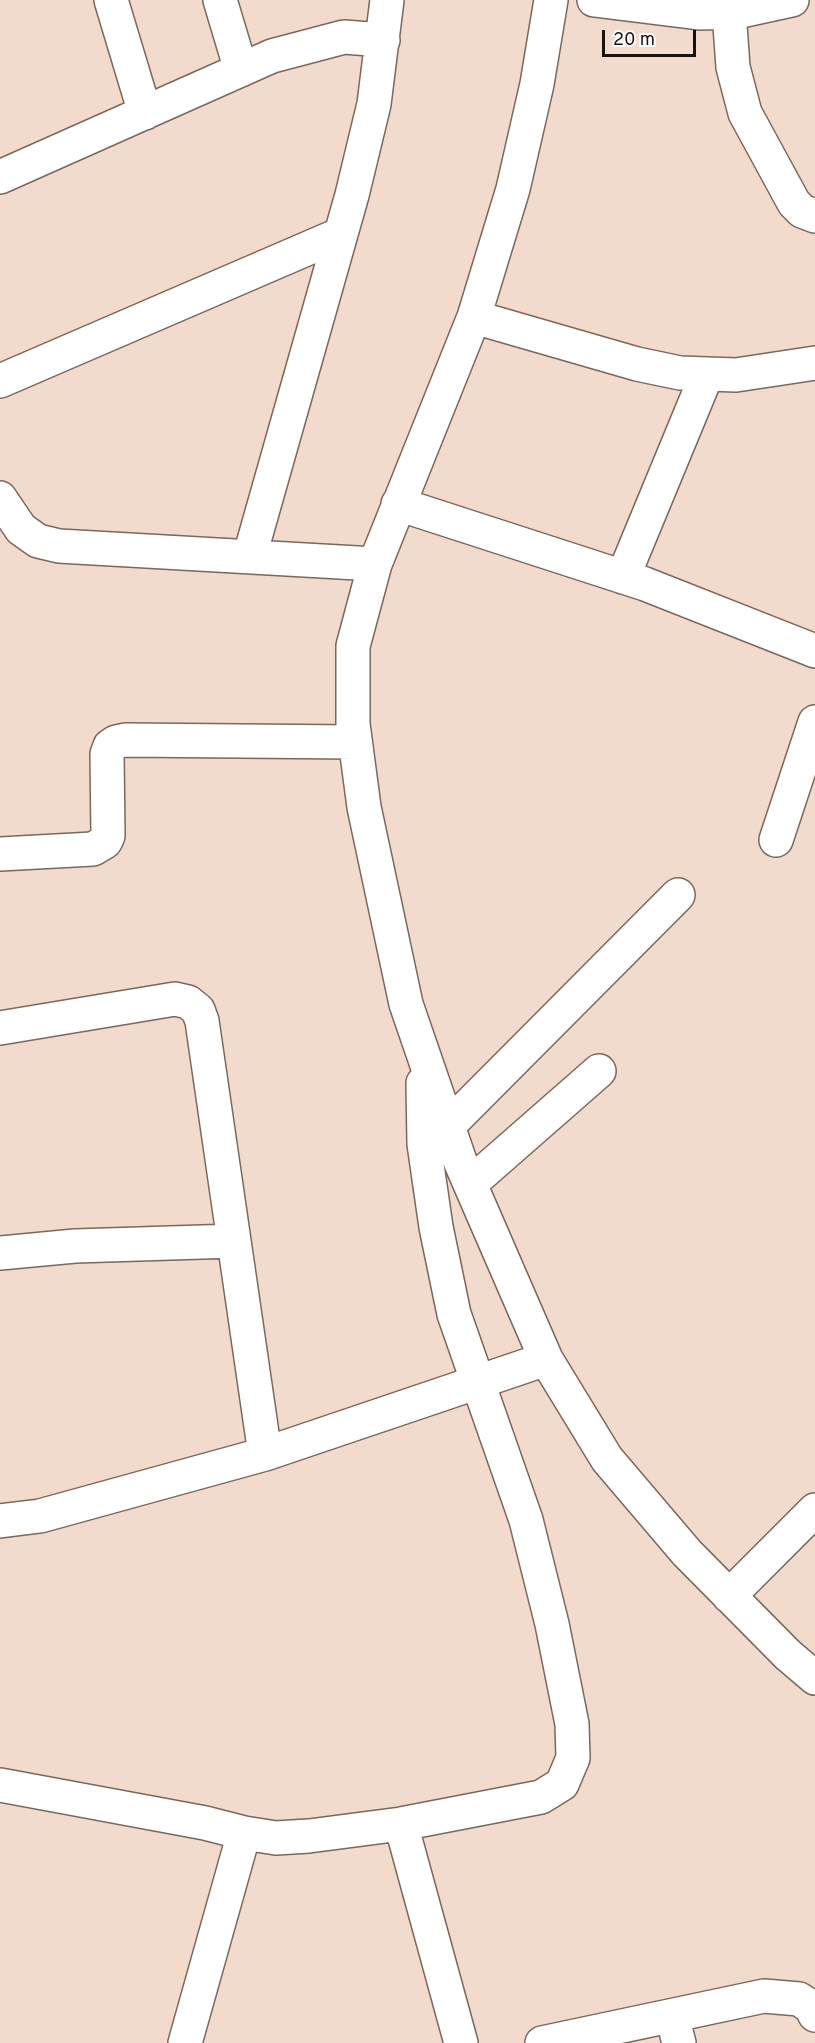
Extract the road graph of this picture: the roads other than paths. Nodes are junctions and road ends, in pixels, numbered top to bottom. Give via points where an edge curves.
1 (111, 0) edge
2 (219, 0) edge
3 (387, 0) edge
4 (551, 0) edge
5 (594, 0) edge
6 (792, 0) edge
7 (729, 12) junction
8 (383, 40) junction
9 (240, 70) junction
10 (145, 113) junction
11 (0, 177) edge
12 (815, 216) edge
13 (341, 234) junction
14 (474, 317) junction
15 (815, 363) edge
16 (706, 374) junction
17 (0, 381) edge
18 (0, 498) edge
19 (398, 504) junction
20 (249, 555) junction
21 (375, 564) junction
22 (622, 577) junction
23 (815, 651) edge
24 (815, 722) edge
25 (355, 742) junction
26 (776, 840) dead end
27 (0, 854) edge
28 (678, 895) dead end
29 (0, 1028) edge
30 (422, 1051) junction
31 (598, 1071) dead end
32 (448, 1126) junction
33 (470, 1184) junction
34 (234, 1241) junction
35 (0, 1253) edge
36 (546, 1359) junction
37 (478, 1382) junction
38 (265, 1454) junction
39 (815, 1510) edge
40 (0, 1521) edge
41 (729, 1596) junction
42 (815, 1678) edge
43 (0, 1785) edge
44 (401, 1824) junction
45 (244, 1833) junction
46 (815, 2014) edge
47 (676, 2029) edge
48 (185, 2043) edge
49 (461, 2043) edge
50 (542, 2043) edge

1 - 10 street
2 - 9 street
3 - 8 street
4 - 14 street via 513,189
5 - 7 street via 699,13
6 - 7 street
7 - 12 street via 733,67 745,113 794,203
8 - 9 street via 344,37 307,45
8 - 13 street via 374,104
9 - 10 street
10 - 11 street
13 - 17 street
13 - 20 street
14 - 16 street via 637,364
14 - 19 street
15 - 16 street via 736,375
16 - 22 street
18 - 20 street via 21,529 38,541 59,546
19 - 21 street
19 - 22 street
20 - 21 street
21 - 25 street via 353,646
22 - 23 street
24 - 26 street
25 - 27 street via 116,742 107,754 105,842 93,849
25 - 30 street via 364,807 404,993
28 - 32 street
29 - 34 street via 175,999 198,1010
30 - 32 street
30 - 37 street via 424,1144 436,1227 454,1314
31 - 33 street
32 - 33 street
33 - 36 street
34 - 35 street via 75,1246
34 - 38 street
36 - 37 street
36 - 41 street via 607,1459
37 - 38 street
37 - 44 street via 526,1520 572,1724 573,1758 562,1784 541,1797
38 - 40 street via 40,1516
39 - 41 street
41 - 42 street
43 - 45 street
44 - 45 street via 276,1838
44 - 49 street
45 - 48 street
46 - 47 street via 799,1999 764,1996
47 - 50 street

